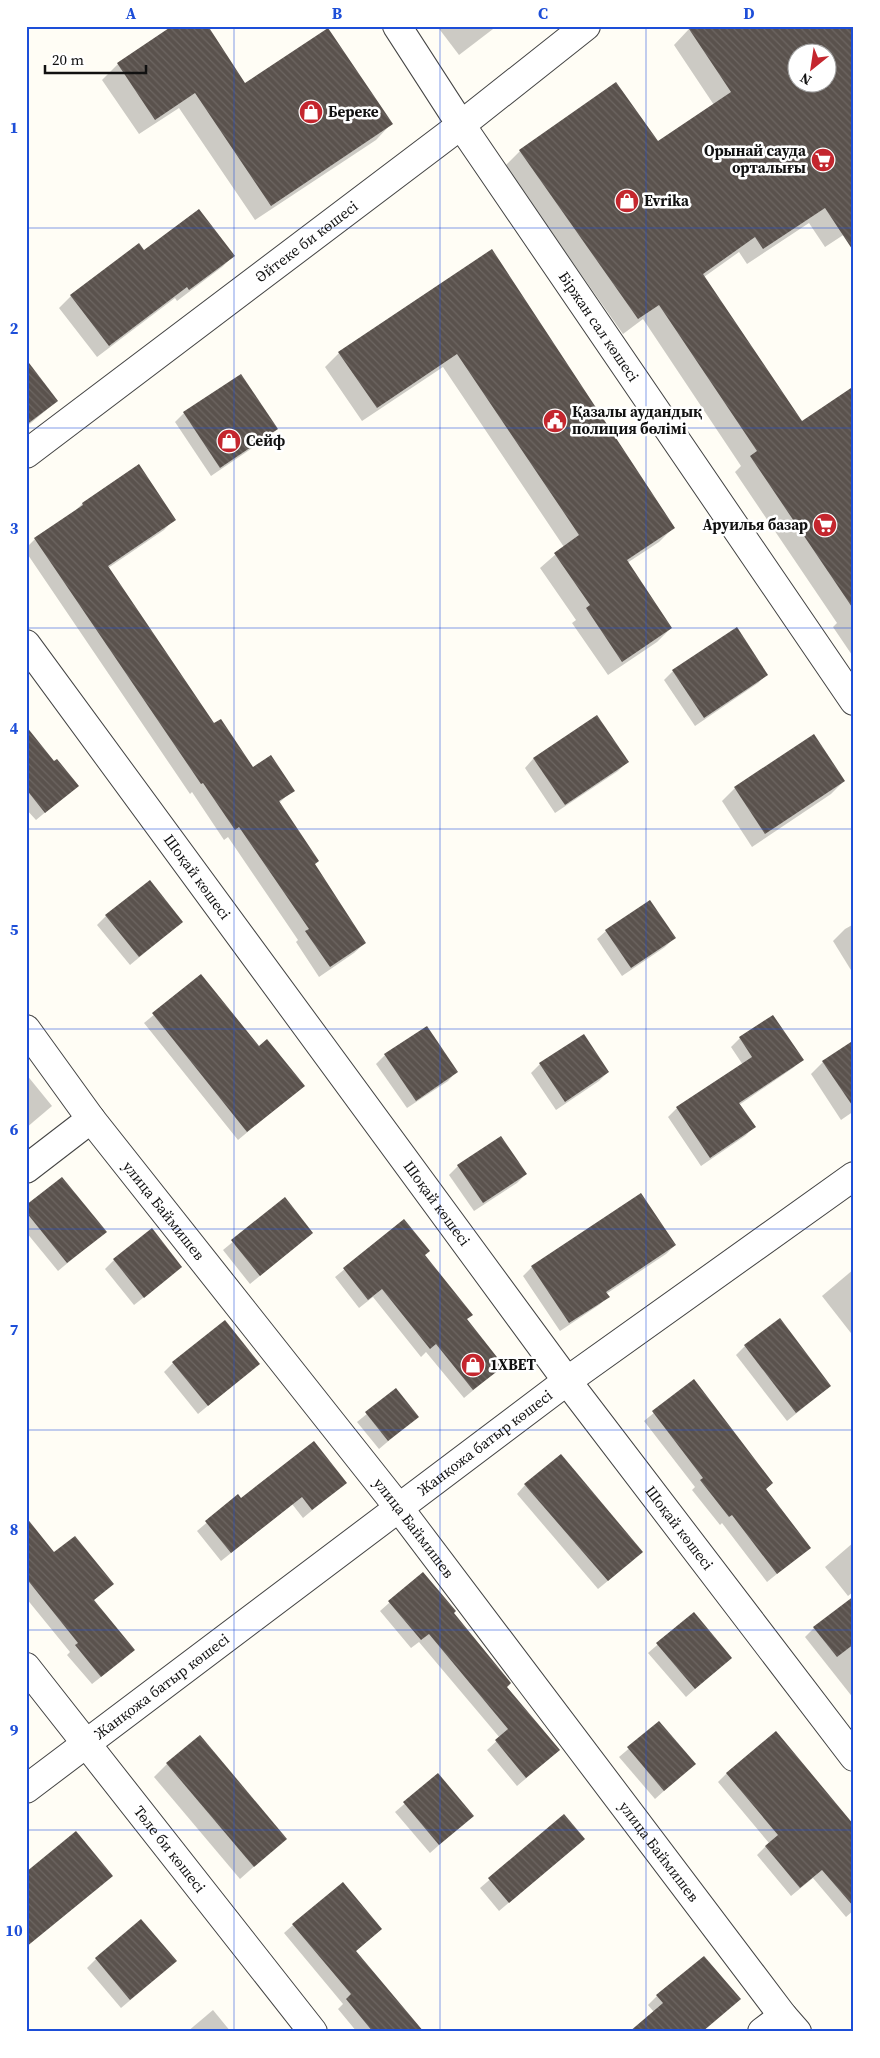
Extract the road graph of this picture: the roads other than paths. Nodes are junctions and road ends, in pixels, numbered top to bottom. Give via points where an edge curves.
1 (397, 26) edge
2 (586, 26) edge
3 (461, 125) junction
4 (26, 454) edge
5 (26, 644) edge
6 (854, 701) edge
7 (26, 1029) edge
8 (91, 1119) junction
9 (26, 1169) edge
10 (854, 1176) edge
11 (567, 1381) junction
12 (399, 1508) junction
13 (26, 1667) edge
14 (86, 1743) junction
15 (854, 1757) edge
16 (26, 1789) edge
17 (790, 2024) edge
18 (313, 2032) edge
19 (762, 2032) edge

1 - 3 street, Біржан сал көшесі
2 - 3 street, Әйтеке би көшесі
3 - 4 street, Әйтеке би көшесі
3 - 6 street, Біржан сал көшесі
5 - 11 street, Шоқай көшесі
7 - 8 street, улица Баймишев
8 - 9 street
8 - 12 street, улица Баймишев
10 - 11 street, Жанқожа батыр көшесі
11 - 12 street, Жанқожа батыр көшесі
11 - 15 street, Шоқай көшесі
12 - 14 street, Жанқожа батыр көшесі
12 - 17 street, улица Баймишев
13 - 14 street, Төле би көшесі
14 - 16 street, Жанқожа батыр көшесі
14 - 18 street, Төле би көшесі
17 - 19 street

